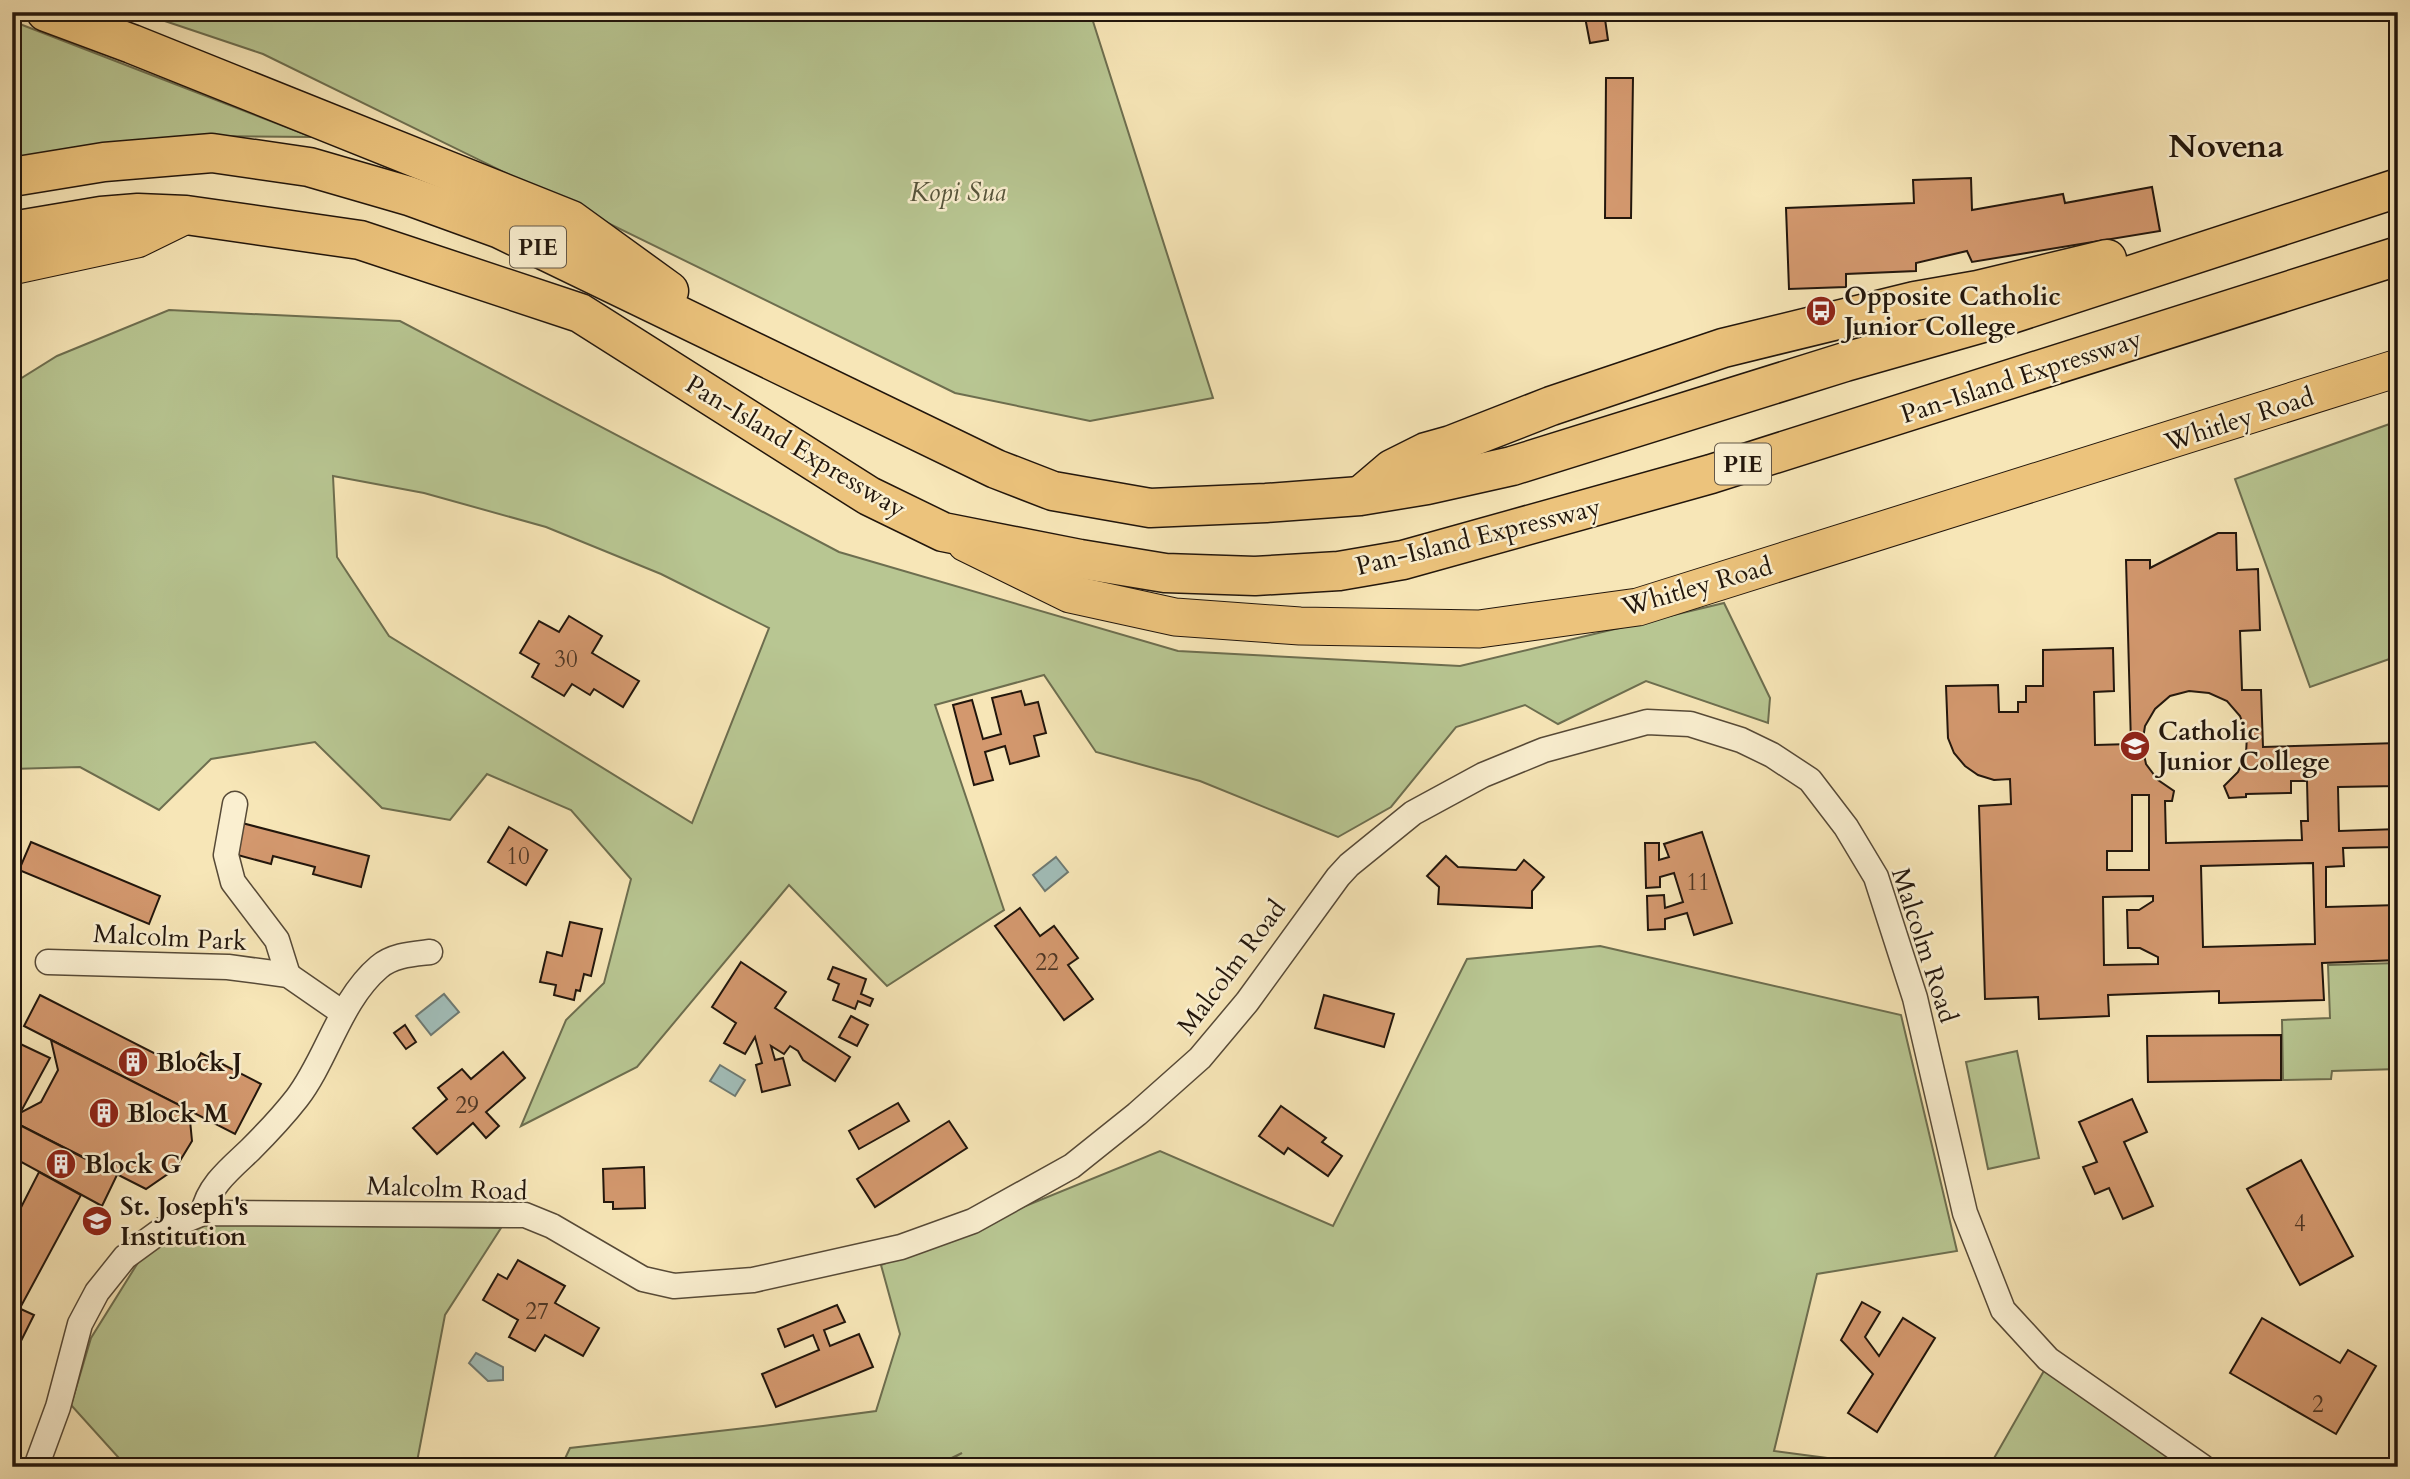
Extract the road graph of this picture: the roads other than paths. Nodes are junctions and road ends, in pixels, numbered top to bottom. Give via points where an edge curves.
1 (46, 12) edge
2 (12, 177) edge
3 (2398, 188) edge
4 (186, 215) junction
5 (12, 231) edge
6 (2398, 256) edge
7 (12, 266) edge
8 (756, 353) junction
9 (2398, 368) edge
10 (943, 532) junction
11 (234, 804) dead end
12 (430, 952) dead end
13 (48, 962) dead end
14 (288, 975) junction
15 (343, 1013) junction
16 (203, 1213) junction
17 (36, 1467) edge
18 (2203, 1467) edge

1 - 8 highway via 571,220
2 - 8 highway, PIE via 104,162 212,153 309,167 500,229
3 - 8 highway, PIE via 2353,202 2241,221 2092,263 1723,348 1426,452 1392,469 1360,496 1150,508 1053,492
4 - 5 highway, Pan-Island Expressway / PIE via 101,216
4 - 7 main road via 137,239
4 - 10 highway, Pan-Island Expressway / PIE via 360,240 580,313 869,496
6 - 10 highway, Pan-Island Expressway / PIE via 1711,474 1403,560 1339,571 1255,576 1166,573
9 - 10 main road, Whitley Road via 1638,607 1479,629 1300,626 1175,617 1070,594
11 - 14 street, Malcolm Park via 226,855 233,882 277,940
12 - 15 street via 380,965
13 - 14 street, Malcolm Park via 228,967
14 - 15 street, Malcolm Park
15 - 16 street via 298,1096 223,1175 205,1201
16 - 17 street, Malcolm Road via 162,1230 125,1257 97,1292 80,1324
16 - 18 street, Malcolm Road via 526,1215 643,1279 674,1286 752,1280 901,1247 973,1221 1072,1166 1137,1114 1199,1058 1247,1002 1349,864 1413,813 1483,775 1544,750 1647,722 1690,724 1741,740 1810,780 1876,877 1915,998 1965,1213 2003,1310 2048,1359

